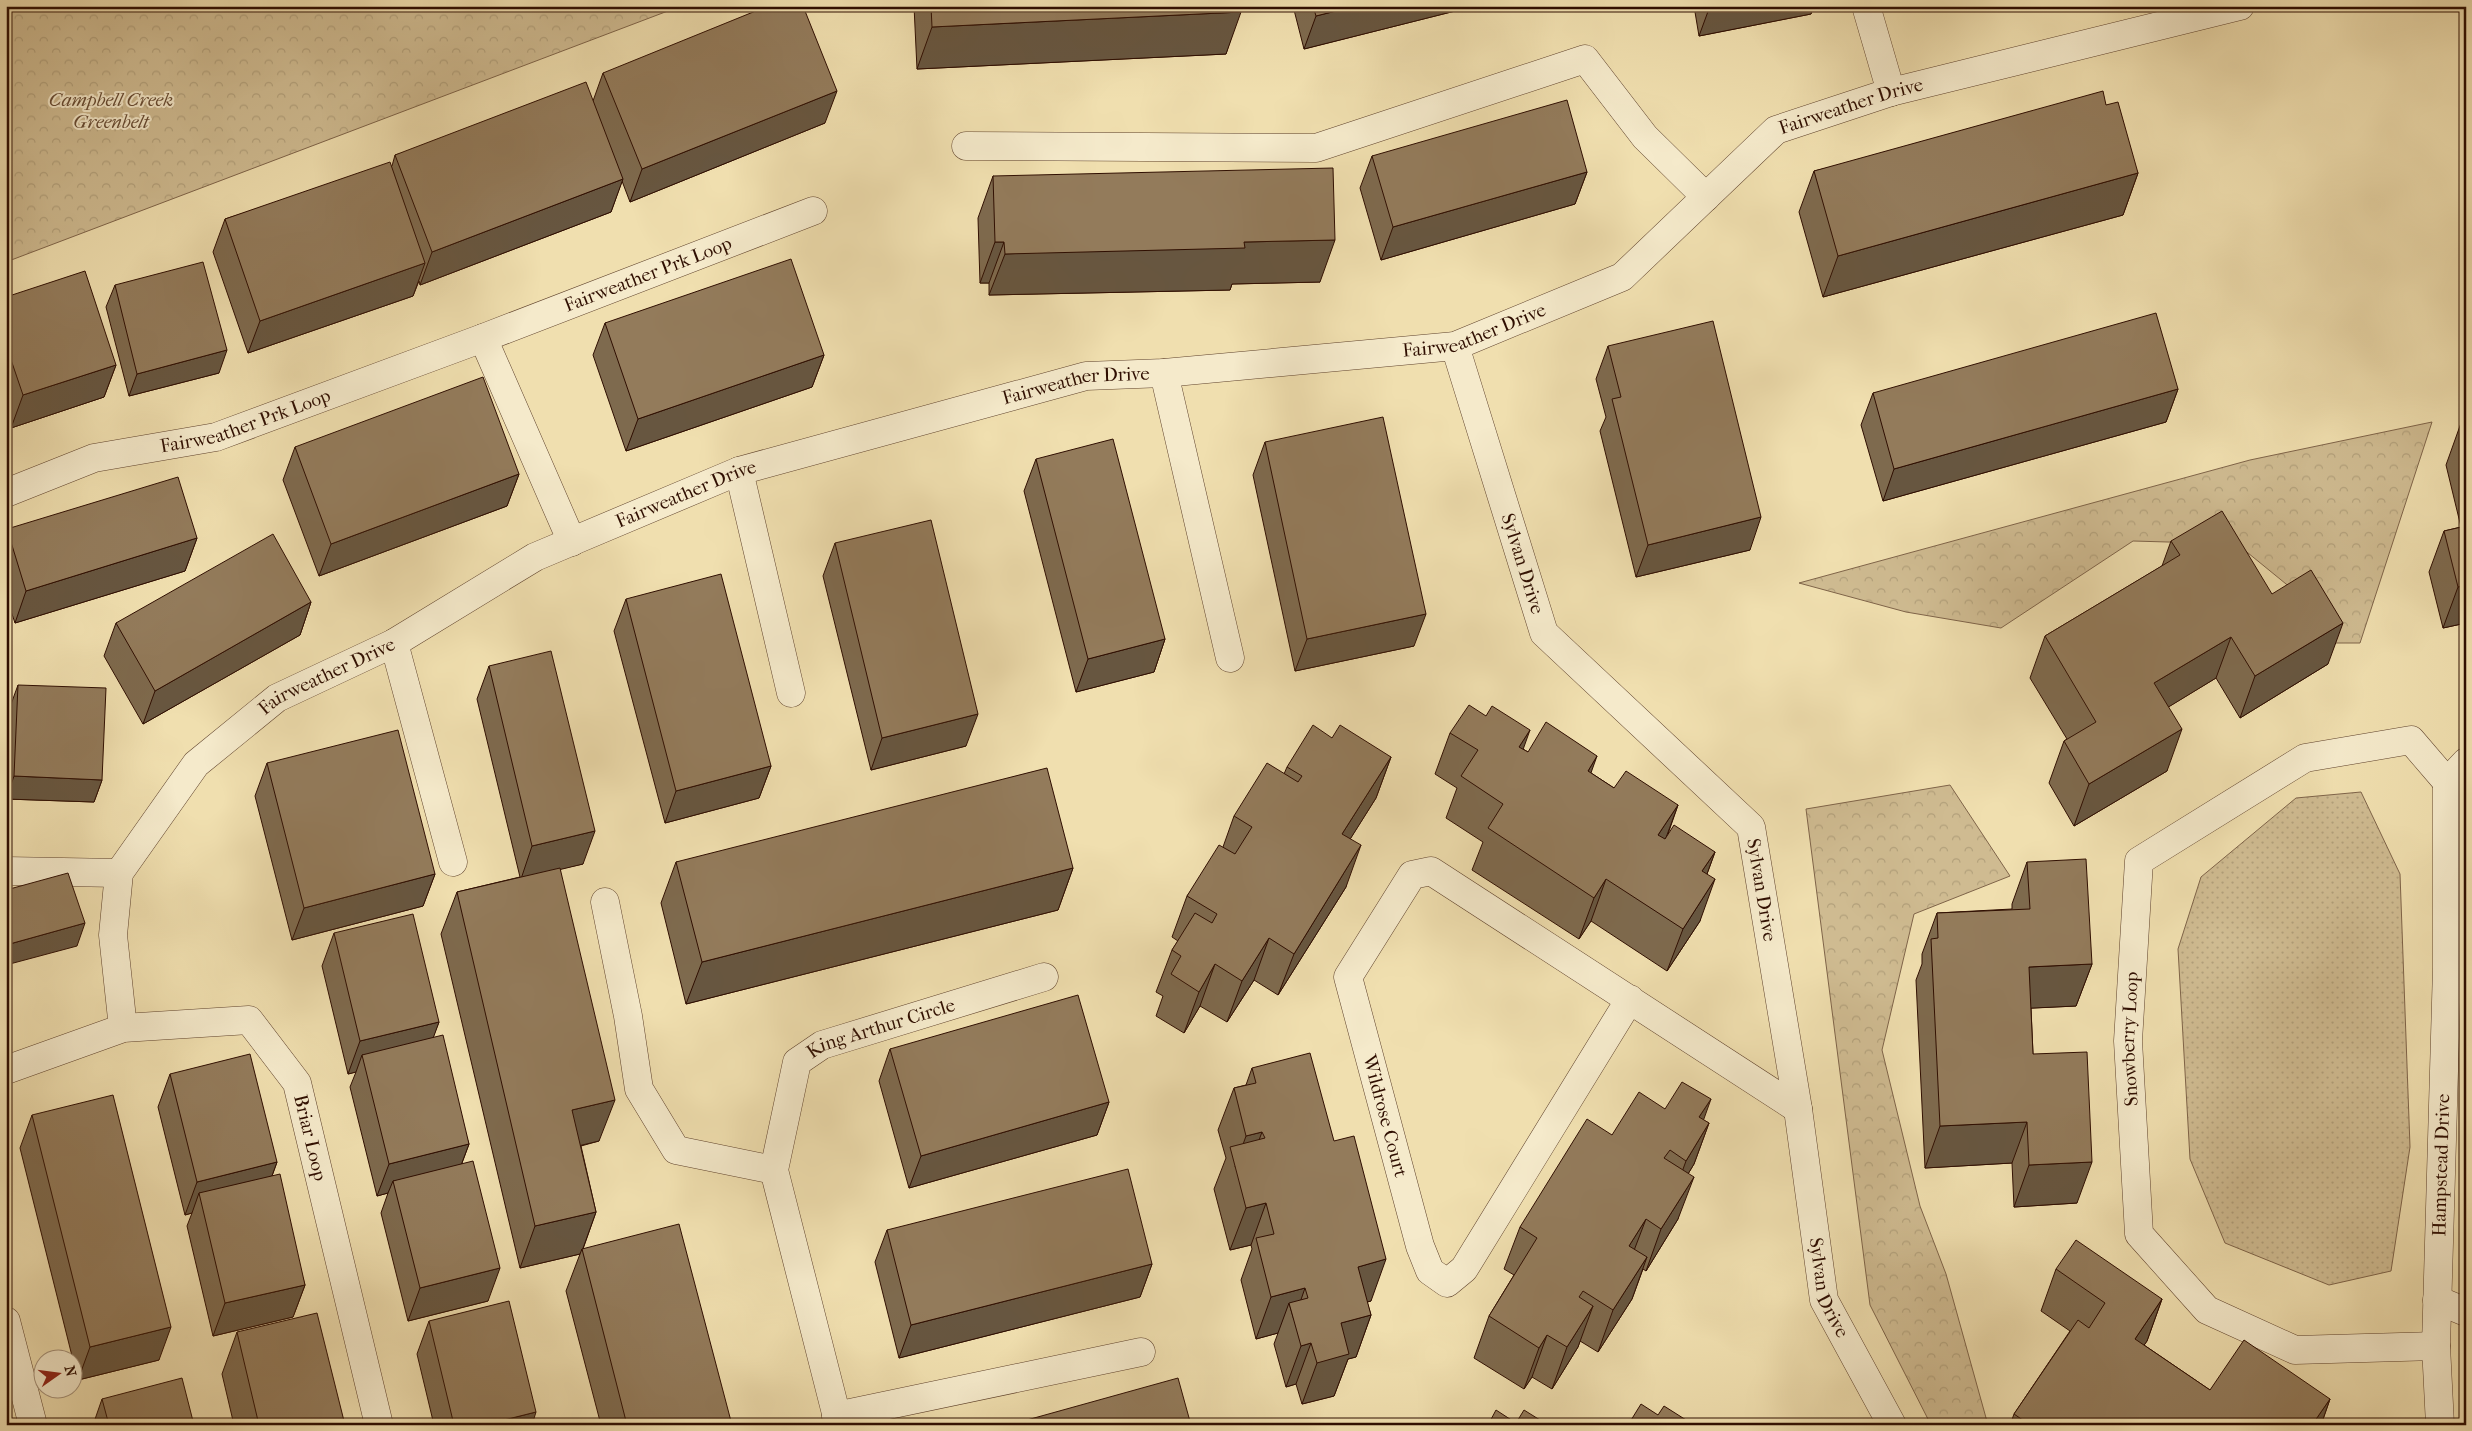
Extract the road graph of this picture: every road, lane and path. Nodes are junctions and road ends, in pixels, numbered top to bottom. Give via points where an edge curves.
1 (1866, 6) edge
2 (2240, 6) edge
3 (1891, 92) junction
4 (966, 146) dead end
5 (1706, 196) junction
6 (814, 211) dead end
7 (483, 338) junction
8 (1456, 346) junction
9 (1164, 373) junction
10 (738, 472) junction
11 (6, 492) edge
12 (572, 542) junction
13 (394, 643) junction
14 (1230, 658) dead end
15 (792, 693) dead end
16 (2466, 762) edge
17 (2447, 782) junction
18 (454, 862) dead end
19 (6, 871) edge
20 (119, 873) junction
21 (605, 902) dead end
22 (1044, 977) dead end
23 (1630, 999) junction
24 (123, 1028) junction
25 (6, 1070) edge
26 (1798, 1109) junction
27 (774, 1170) junction
28 (2437, 1300) junction
29 (2466, 1312) edge
30 (6, 1321) edge
31 (2436, 1346) junction
32 (1141, 1352) dead end
33 (837, 1420) edge
34 (32, 1425) edge
35 (379, 1425) edge
36 (1892, 1425) edge
37 (2440, 1425) edge

1 - 3 street
2 - 3 street, Fairweather Drive
3 - 5 street, Fairweather Drive via 1776,130
4 - 5 street via 1316,148 1585,59 1645,137
5 - 8 street, Fairweather Drive via 1622,277
6 - 7 street, Fairweather Prk Loop
7 - 11 street, Fairweather Prk Loop via 216,437 94,458
7 - 12 street
8 - 9 street, Fairweather Drive
8 - 26 street, Sylvan Drive via 1544,633 1750,827
9 - 10 street, Fairweather Drive via 1086,376
9 - 14 street
10 - 12 street, Fairweather Drive
10 - 15 street
12 - 13 street, Fairweather Drive via 535,557
13 - 18 street
13 - 20 street, Fairweather Drive via 277,698 196,764
16 - 17 street
17 - 28 street, Hampstead Drive via 2447,968
17 - 31 street, Snowberry Loop via 2411,740 2305,758 2138,861 2128,1041 2138,1234 2207,1310 2295,1350
19 - 20 street
20 - 24 street, Fairweather Drive via 113,935
21 - 27 street via 640,1089 676,1150
22 - 27 street, King Arthur Circle via 822,1044 797,1062
23 - 23 street, Wildrose Court via 1431,872 1412,875 1348,977 1420,1246 1430,1272 1447,1283 1464,1269
23 - 26 street, Wildrose Court
24 - 25 street, Briar Loop
24 - 35 street, Briar Loop via 249,1020 297,1083
26 - 36 street, Sylvan Drive via 1824,1300
27 - 33 street, King Arthur Circle
28 - 29 street
28 - 31 street, Hampstead Drive
30 - 34 street
31 - 37 street, Hampstead Drive
32 - 33 street, King Arthur Circle

